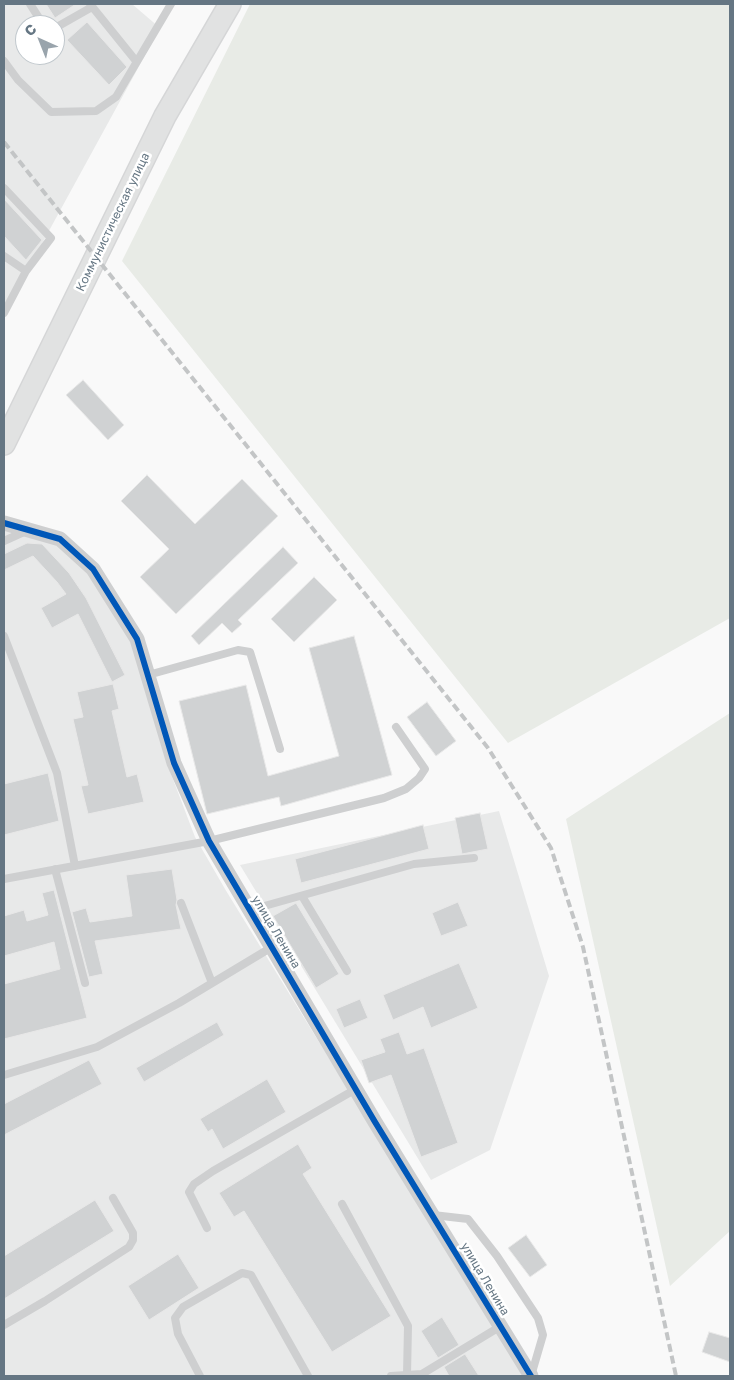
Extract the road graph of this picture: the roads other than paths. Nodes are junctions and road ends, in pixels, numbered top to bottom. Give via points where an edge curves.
1 (30, 4) edge
2 (171, 4) edge
3 (230, 4) edge
4 (91, 5) edge
5 (37, 15) edge
6 (65, 22) edge
7 (4, 61) edge
8 (136, 61) junction
9 (4, 188) edge
10 (4, 256) edge
11 (26, 271) junction
12 (4, 313) edge
13 (4, 444) edge
14 (4, 523) edge
15 (28, 530) junction
16 (4, 542) edge
17 (4, 636) edge
18 (148, 675) junction
19 (396, 727) dead end
20 (280, 749) dead end
21 (209, 841) junction
22 (474, 858) dead end
23 (75, 866) junction
24 (55, 869) junction
25 (4, 879) edge
26 (302, 896) junction
27 (181, 903) dead end
28 (250, 910) junction
29 (272, 947) junction
30 (347, 971) dead end
31 (85, 983) dead end
32 (212, 983) junction
33 (4, 1075) edge
34 (356, 1089) junction
35 (113, 1198) dead end
36 (342, 1204) dead end
37 (433, 1215) junction
38 (207, 1228) dead end
39 (4, 1325) edge
40 (501, 1326) junction
41 (407, 1375) edge
42 (200, 1376) edge
43 (308, 1376) edge
44 (391, 1376) edge
45 (531, 1376) edge

1 - 5 lane
2 - 8 lane
3 - 13 main road, Коммунистическая улица via 165,116
4 - 6 lane
4 - 8 lane
7 - 8 lane via 18,80 51,112 96,111 116,97
9 - 11 lane via 51,238
10 - 11 lane
11 - 12 lane
14 - 15 street, улица Ленина
15 - 16 lane
15 - 18 street, улица Ленина via 60,539 93,569 136,639
17 - 23 lane via 57,773
18 - 20 lane via 238,650 250,652
18 - 21 street, улица Ленина via 174,763
19 - 21 lane via 425,769 406,790
21 - 23 lane
21 - 28 street, улица Ленина
22 - 26 lane via 414,864
23 - 24 lane
24 - 25 lane
24 - 31 lane
26 - 28 lane
26 - 30 lane
27 - 32 lane
28 - 29 street, улица Ленина
29 - 32 lane
29 - 34 street, улица Ленина
32 - 33 lane via 97,1047
34 - 37 street, улица Ленина
34 - 38 lane via 194,1184 188,1192
35 - 39 lane via 133,1233 129,1247
36 - 41 lane via 408,1326
37 - 40 street, улица Ленина
37 - 45 lane via 468,1218 538,1318 544,1335
40 - 41 lane via 422,1374
40 - 45 street, улица Ленина
41 - 44 lane
42 - 43 lane via 178,1334 176,1318 183,1307 242,1273 251,1275

